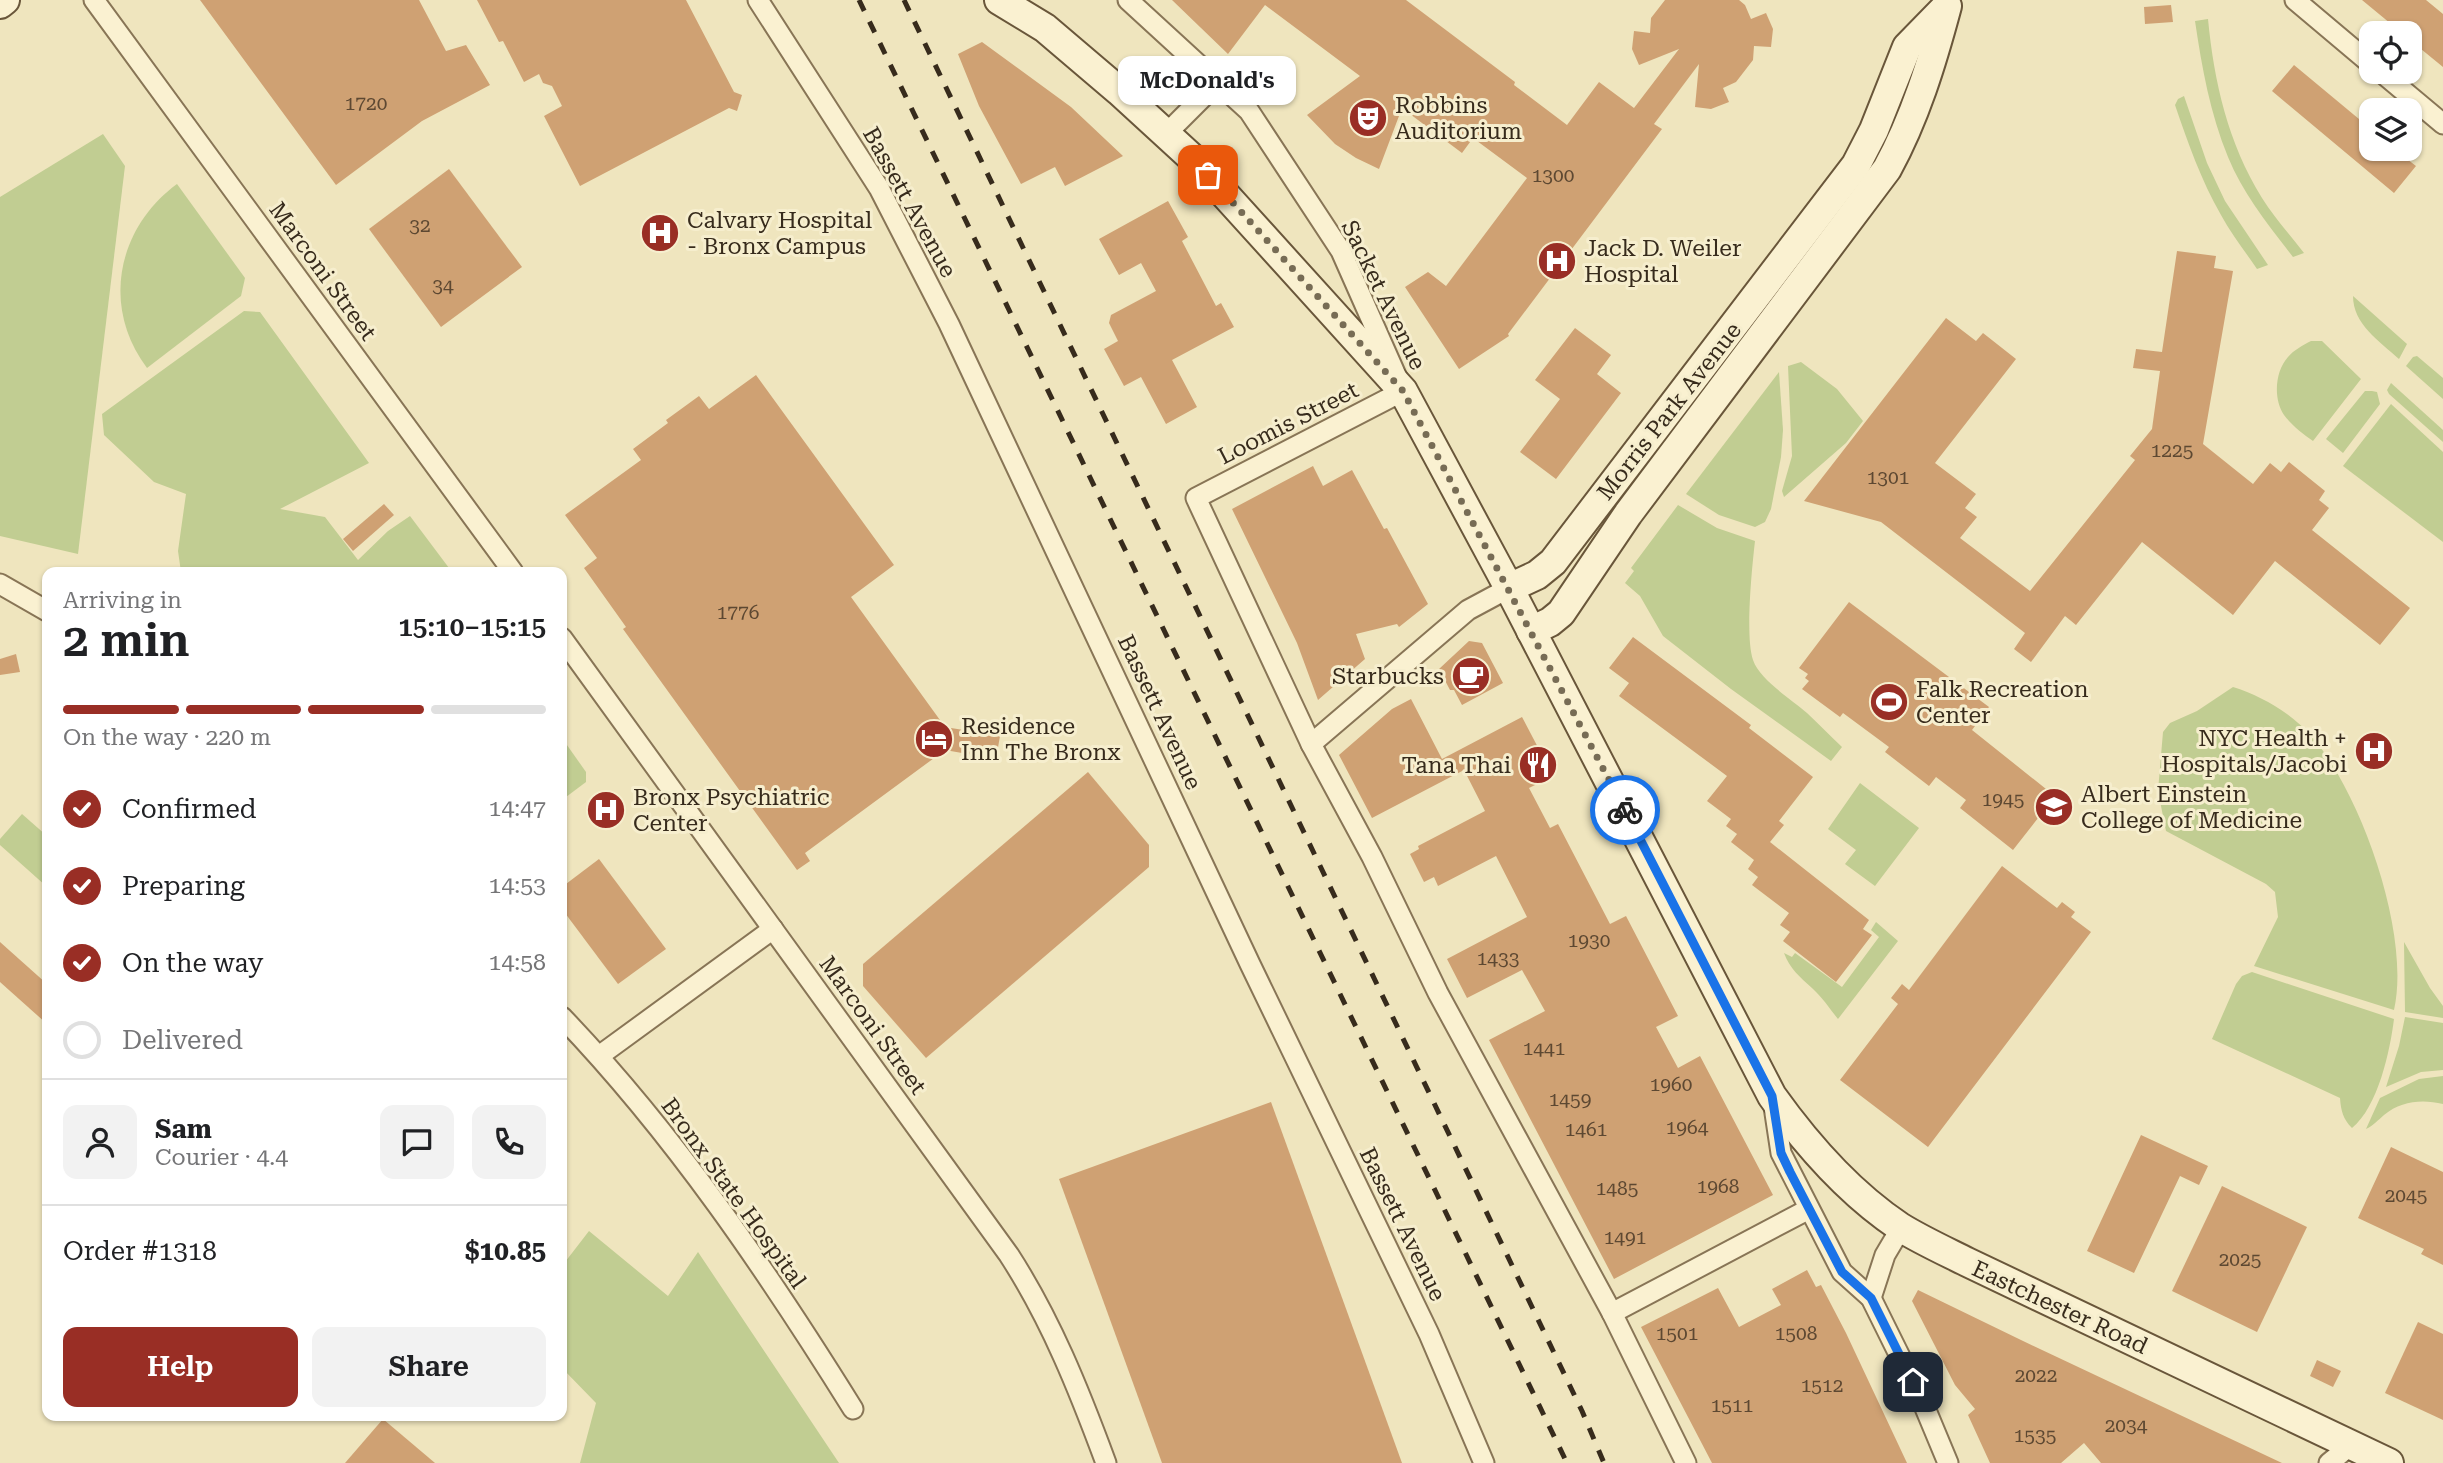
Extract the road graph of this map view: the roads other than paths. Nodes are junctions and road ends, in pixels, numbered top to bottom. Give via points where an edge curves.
1 (5, 0) edge
2 (94, 0) edge
3 (758, 0) edge
4 (999, 0) edge
5 (1128, 0) edge
6 (2295, 0) edge
7 (1946, 2) edge
8 (0, 4) edge
9 (2359, 54) edge
10 (1218, 82) junction
11 (2395, 84) edge
12 (2443, 124) edge
13 (1166, 134) junction
14 (1403, 391) junction
15 (509, 567) edge
16 (0, 584) edge
17 (1509, 588) junction
18 (42, 608) edge
19 (1531, 631) junction
20 (567, 645) edge
21 (1311, 744) junction
22 (773, 929) junction
23 (567, 1022) edge
24 (599, 1056) junction
25 (1772, 1096) junction
26 (1809, 1209) junction
27 (1901, 1228) junction
28 (1871, 1298) junction
29 (1612, 1313) junction
30 (853, 1409) dead end
31 (2350, 1445) junction
32 (1105, 1463) edge
33 (1484, 1463) edge
34 (1686, 1463) edge
35 (1948, 1463) edge
36 (2329, 1463) edge
37 (2389, 1463) edge

1 - 8 main road
2 - 15 street, Marconi Street
3 - 33 street, Bassett Avenue via 879,188 949,324 1429,1334
4 - 13 main road, Eastchester Road via 1045,28
5 - 10 street, Sacket Avenue
6 - 9 street
7 - 17 main road, Morris Park Avenue via 1907,47 1856,164 1757,298 1553,562
7 - 19 main road, Morris Park Avenue via 1933,59 1887,169 1628,514 1561,612
10 - 13 street
10 - 14 street, Sacket Avenue via 1249,111 1341,251
11 - 12 street
13 - 14 main road, Eastchester Road
14 - 17 main road, Eastchester Road
14 - 21 street, Loomis Street via 1196,499
16 - 18 street
17 - 19 main road, Eastchester Road
17 - 21 street, Morris Park Avenue via 1468,610
19 - 25 main road, Eastchester Road
20 - 22 street, Marconi Street
21 - 29 street via 1438,993
22 - 24 street
22 - 32 street, Marconi Street via 1028,1284 1073,1376
23 - 24 street, Bronx State Hospital
24 - 30 street, Bronx State Hospital via 735,1230
25 - 26 street, Eastchester Road via 1781,1153
25 - 27 main road, Eastchester Road via 1802,1139
26 - 28 street, Eastchester Road via 1842,1272
26 - 29 street
27 - 28 street via 1885,1255
27 - 31 main road, Eastchester Road
28 - 35 street
29 - 34 street
31 - 36 street
31 - 37 main road, Eastchester Road

